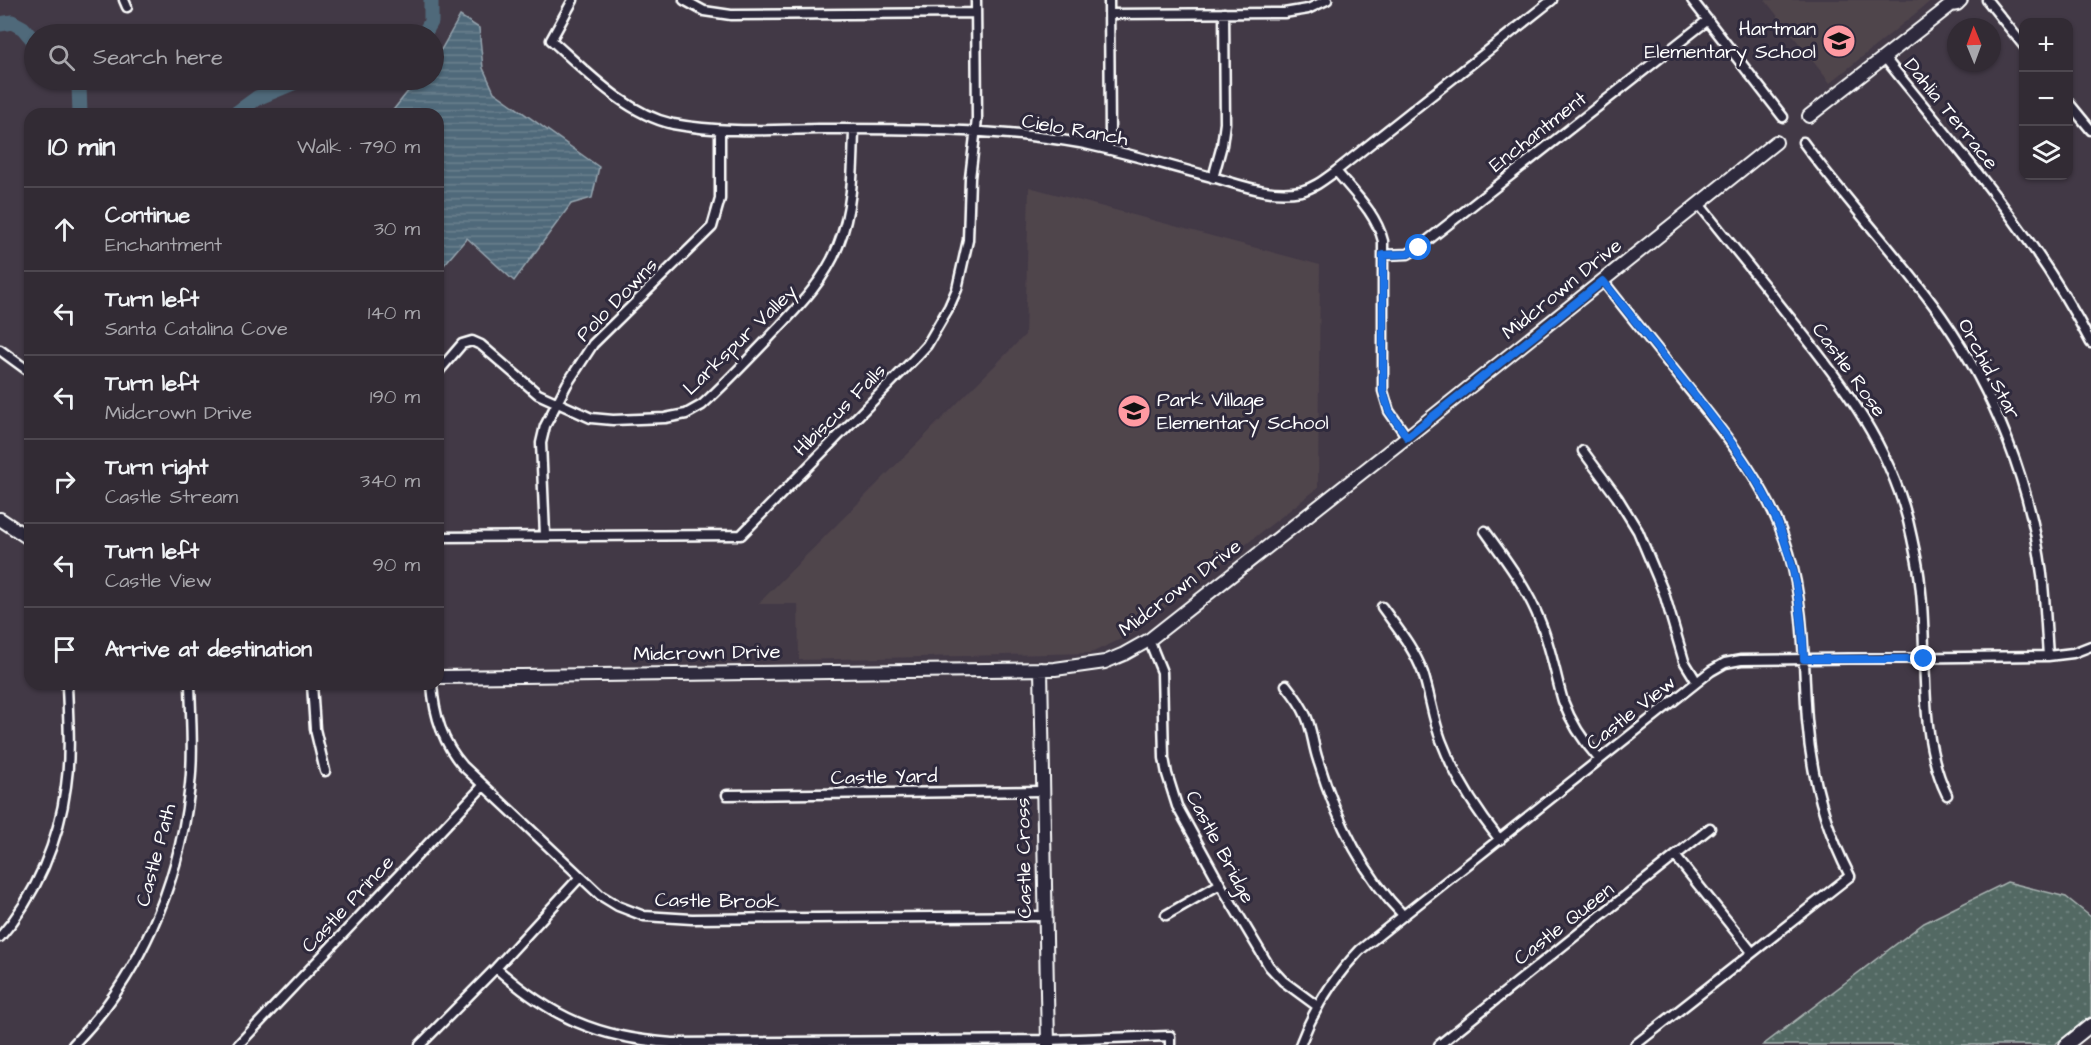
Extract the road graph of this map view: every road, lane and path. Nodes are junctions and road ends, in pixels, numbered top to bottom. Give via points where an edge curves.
1 (573, 0) edge
2 (684, 0) edge
3 (976, 0) edge
4 (1109, 0) edge
5 (1327, 0) edge
6 (1552, 0) edge
7 (1692, 0) edge
8 (1987, 0) edge
9 (1955, 2) edge
10 (976, 13) junction
11 (1224, 13) junction
12 (1109, 14) junction
13 (1708, 20) junction
14 (2019, 40) edge
15 (1884, 57) junction
16 (2073, 108) edge
17 (1809, 116) dead end
18 (1782, 117) dead end
19 (854, 129) junction
20 (720, 130) junction
21 (2091, 130) edge
22 (976, 132) junction
23 (1776, 142) dead end
24 (1803, 142) dead end
25 (1108, 149) junction
26 (1336, 171) junction
27 (1213, 178) junction
28 (1699, 204) junction
29 (1383, 255) junction
30 (1603, 281) junction
31 (2091, 343) edge
32 (0, 350) edge
33 (444, 365) edge
34 (24, 368) edge
35 (557, 403) junction
36 (1407, 437) junction
37 (1583, 451) dead end
38 (0, 519) edge
39 (1485, 531) dead end
40 (24, 534) edge
41 (545, 536) junction
42 (444, 537) edge
43 (1382, 607) dead end
44 (1149, 640) junction
45 (2091, 646) edge
46 (2048, 656) junction
47 (1804, 659) junction
48 (1924, 659) junction
49 (1041, 669) junction
50 (444, 672) edge
51 (467, 675) junction
52 (444, 677) edge
53 (1697, 682) junction
54 (1286, 685) dead end
55 (68, 690) edge
56 (190, 690) edge
57 (312, 690) edge
58 (433, 690) edge
59 (1599, 759) junction
60 (325, 771) dead end
61 (483, 786) junction
62 (1042, 792) junction
63 (727, 795) dead end
64 (1947, 795) dead end
65 (1710, 828) dead end
66 (1500, 840) junction
67 (1676, 857) junction
68 (580, 877) junction
69 (1220, 884) junction
70 (1166, 915) dead end
71 (1404, 915) junction
72 (1045, 916) junction
73 (0, 937) edge
74 (1752, 952) junction
75 (496, 968) junction
76 (1317, 1006) junction
77 (2091, 1025) edge
78 (1170, 1041) edge
79 (1048, 1042) edge
80 (73, 1045) edge
81 (238, 1045) edge
82 (420, 1045) edge
83 (1300, 1045) edge
84 (1439, 1045) edge
85 (1635, 1045) edge
86 (2066, 1045) edge

1 - 20 street, Cielo Ranch via 551,40 627,104 672,123
2 - 10 street via 704,11 731,15
3 - 10 street, Hibiscus Falls
4 - 12 street
5 - 11 street via 1308,9 1284,13
6 - 26 street, Cielo Ranch
7 - 13 street
8 - 14 street
9 - 15 street
10 - 22 street, Hibiscus Falls
11 - 12 street
11 - 27 street via 1225,130
12 - 25 street
13 - 18 street
13 - 29 street, Enchantment via 1419,248 1408,254
15 - 17 street
15 - 31 street, Dahlia Terrace via 2019,226 2063,291
16 - 21 street
19 - 20 street, Cielo Ranch
19 - 22 street, Cielo Ranch
19 - 35 street, Larkspur Valley via 853,178 847,214 838,246 826,269 811,294 711,397 686,414 654,419 591,418
20 - 35 street, Polo Downs via 720,199 712,227 593,344
22 - 25 street, Cielo Ranch
22 - 41 street, Hibiscus Falls via 964,264 957,289 927,345 741,535
23 - 28 street, Midcrown Drive
24 - 46 street, Orchid Star via 1941,316 1975,369 2012,451 2035,536
25 - 27 street, Cielo Ranch
26 - 27 street, Cielo Ranch via 1315,185 1288,193 1261,191
26 - 29 street via 1377,223
28 - 30 street, Midcrown Drive
28 - 48 street, Castle Rose via 1827,363 1874,434 1892,473 1912,536 1921,584
29 - 36 street via 1383,391 1389,411
30 - 36 street, Midcrown Drive
30 - 47 street via 1731,442 1764,492 1789,554 1799,597
32 - 34 street
33 - 35 street, Larkspur Valley via 462,344 472,340 538,394
35 - 41 street, Polo Downs via 541,443
36 - 44 street, Midcrown Drive
37 - 53 street via 1638,531 1664,593 1684,661
38 - 40 street
39 - 59 street via 1525,589 1549,644 1570,718
41 - 42 street, Hibiscus Falls
43 - 66 street via 1416,657 1453,769
44 - 49 street, Midcrown Drive via 1105,662
44 - 69 street, Castle Bridge via 1162,672 1164,758 1172,794
45 - 46 street, Castle View
46 - 48 street, Castle View
47 - 48 street, Castle View
47 - 53 street, Castle View via 1725,663
47 - 74 street via 1816,786 1850,876
48 - 64 street, Castle Rose via 1930,736
49 - 51 street, Midcrown Drive
49 - 62 street, Castle Cross
50 - 51 street, Midcrown Drive
51 - 52 street, Midcrown Drive
53 - 59 street, Castle View
54 - 71 street via 1307,717 1317,759 1341,822 1366,868
55 - 73 street via 69,755 61,817 39,876
56 - 80 street, Castle Path via 189,791 183,836 171,880 134,963 110,1001
57 - 60 street via 315,729
58 - 61 street, Castle Brook via 435,713 445,741
59 - 66 street, Castle View
61 - 68 street, Castle Brook
61 - 81 street, Castle Prince
62 - 63 street, Castle Yard
62 - 72 street, Castle Cross
65 - 67 street, Castle Queen
66 - 71 street, Castle View
67 - 74 street
67 - 84 street, Castle Queen
68 - 72 street, Castle Brook via 618,906 655,918
68 - 75 street
69 - 70 street
69 - 76 street, Castle Bridge via 1269,966
71 - 76 street, Castle View via 1344,967
72 - 79 street, Castle Cross
74 - 85 street
75 - 79 street via 523,992 572,1021 646,1041
75 - 82 street
76 - 83 street, Castle View
77 - 86 street
78 - 79 street

